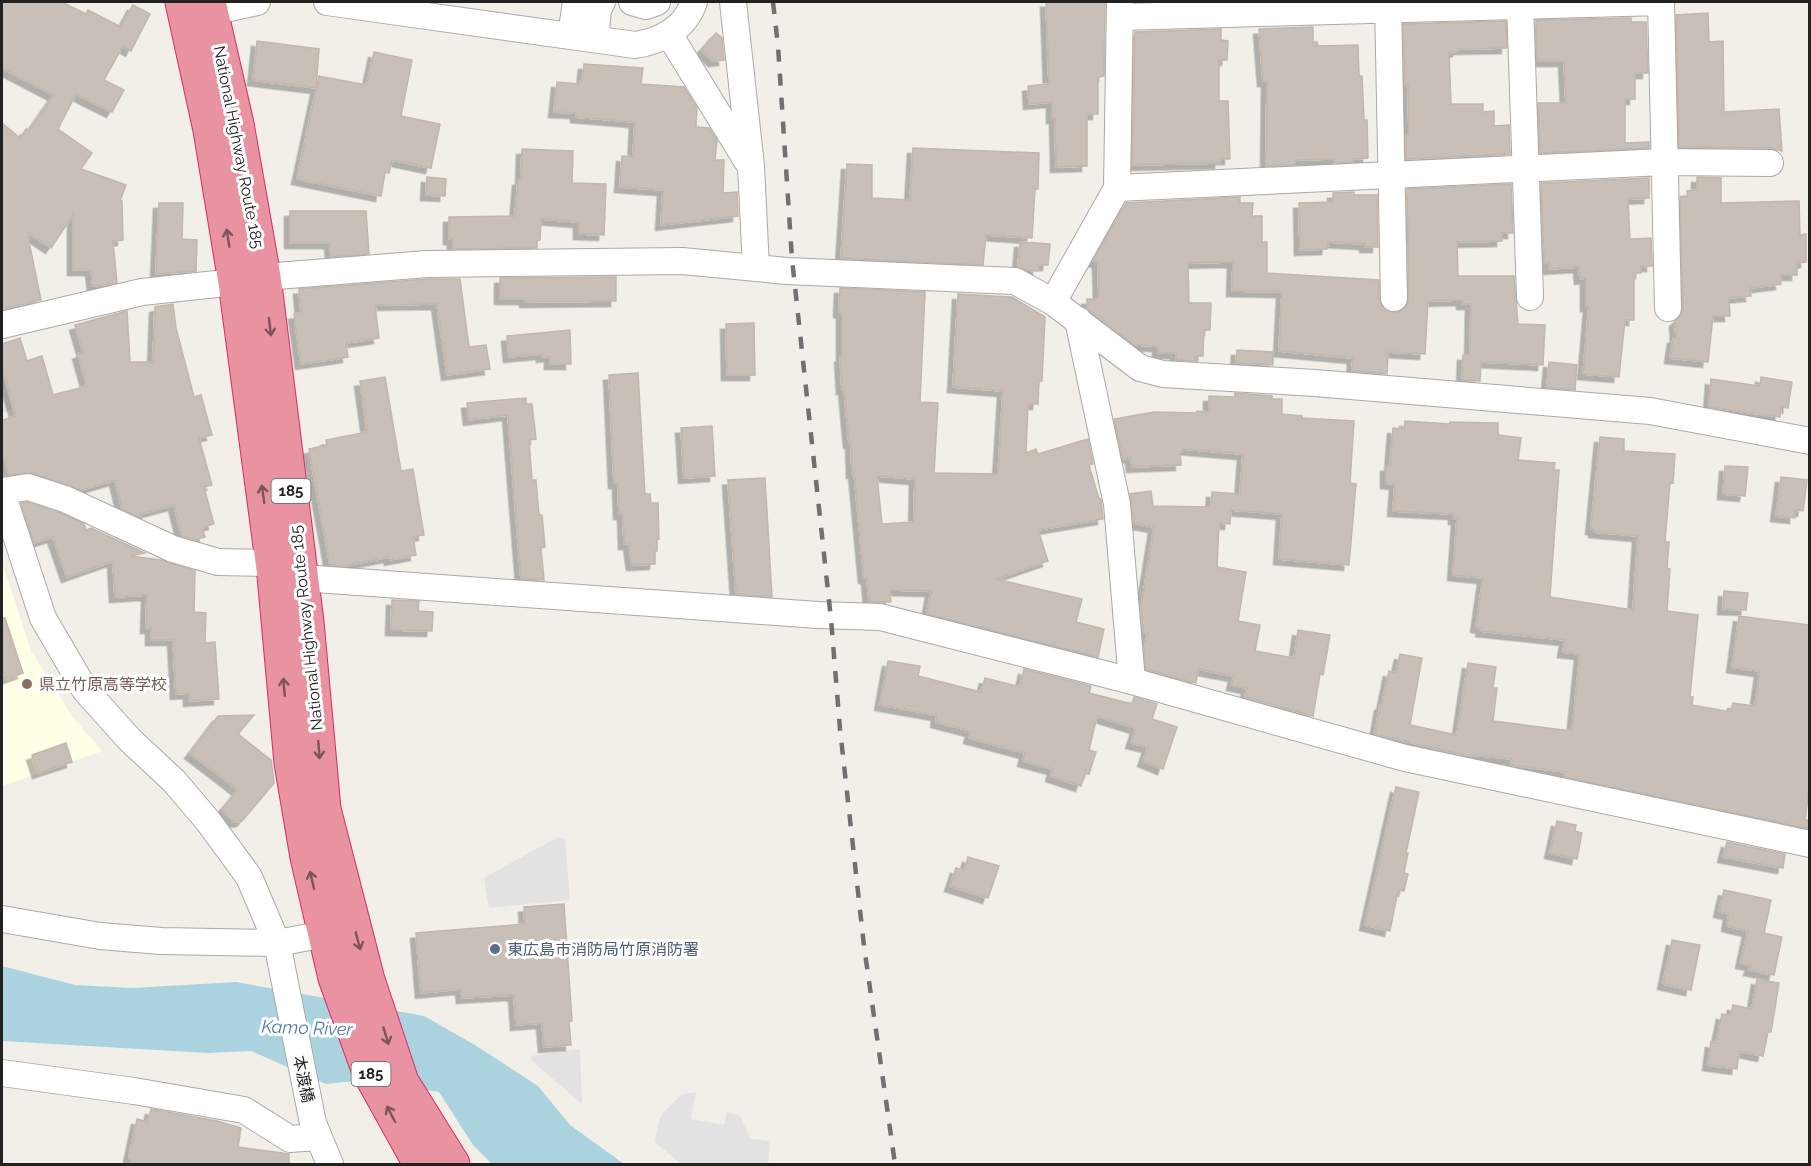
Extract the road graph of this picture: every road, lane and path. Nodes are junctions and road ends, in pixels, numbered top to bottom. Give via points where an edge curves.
1 (257, 2) edge
2 (328, 2) edge
3 (576, 2) edge
4 (602, 2) edge
5 (632, 2) edge
6 (657, 2) edge
7 (694, 2) edge
8 (733, 2) edge
9 (1520, 3) edge
10 (357, 4) edge
11 (201, 5) edge
12 (1388, 5) edge
13 (1120, 9) edge
14 (449, 10) edge
15 (484, 12) edge
16 (669, 34) junction
17 (583, 37) junction
18 (1664, 162) junction
19 (1770, 163) dead end
20 (751, 166) junction
21 (1527, 169) junction
22 (1390, 177) junction
23 (1117, 188) junction
24 (756, 268) junction
25 (250, 279) junction
26 (1530, 297) dead end
27 (1394, 298) dead end
28 (1053, 302) junction
29 (1668, 308) dead end
30 (1078, 320) junction
31 (2, 326) edge
32 (1809, 441) edge
33 (2, 492) edge
34 (272, 563) junction
35 (302, 578) junction
36 (1132, 681) junction
37 (1809, 844) edge
38 (2, 919) edge
39 (325, 934) junction
40 (279, 953) junction
41 (2, 1073) edge
42 (316, 1130) junction
43 (330, 1164) edge
44 (338, 1164) edge
45 (420, 1164) edge
46 (453, 1164) edge

1 - 11 street
2 - 10 street
3 - 17 street
4 - 17 street
5 - 6 street via 646,6
7 - 16 street
8 - 20 street
9 - 12 street
9 - 18 street via 1661,2
9 - 21 street
10 - 14 street
11 - 25 highway, National Highway Route 185 / 185 via 237,124
12 - 13 street
12 - 22 street
13 - 23 street
14 - 15 street
15 - 17 street
16 - 17 street via 636,45
16 - 20 street
18 - 19 street
18 - 21 street
18 - 29 street
20 - 24 street
21 - 22 street
21 - 26 street
22 - 23 street
22 - 27 street
23 - 28 street
24 - 25 street via 682,261 439,264
24 - 28 street via 1015,281
25 - 31 street via 142,292
34 -> 25 highway, National Highway Route 185 / 185
25 -> 35 highway, National Highway Route 185 / 185
28 - 30 street
30 - 32 street via 1140,368 1163,374 1650,411
30 - 36 street via 1117,504
33 - 34 street via 28,487 56,496 173,549 218,562
33 - 40 street, 本渡橋 via 43,618 72,670 122,732 174,781 249,877
34 - 35 street
39 -> 34 highway, National Highway Route 185 / 185 via 291,763
35 - 36 street via 880,617
35 -> 46 highway, National Highway Route 185 / 185 via 324,808 368,980 402,1082
36 - 37 street via 1405,758
38 - 40 street via 100,936
39 - 40 street
45 -> 39 highway, National Highway Route 185 / 185 via 369,1072 335,978
40 - 42 street, 本渡橋
41 - 42 street via 134,1090 244,1110 290,1139
42 - 43 street
42 - 44 street

